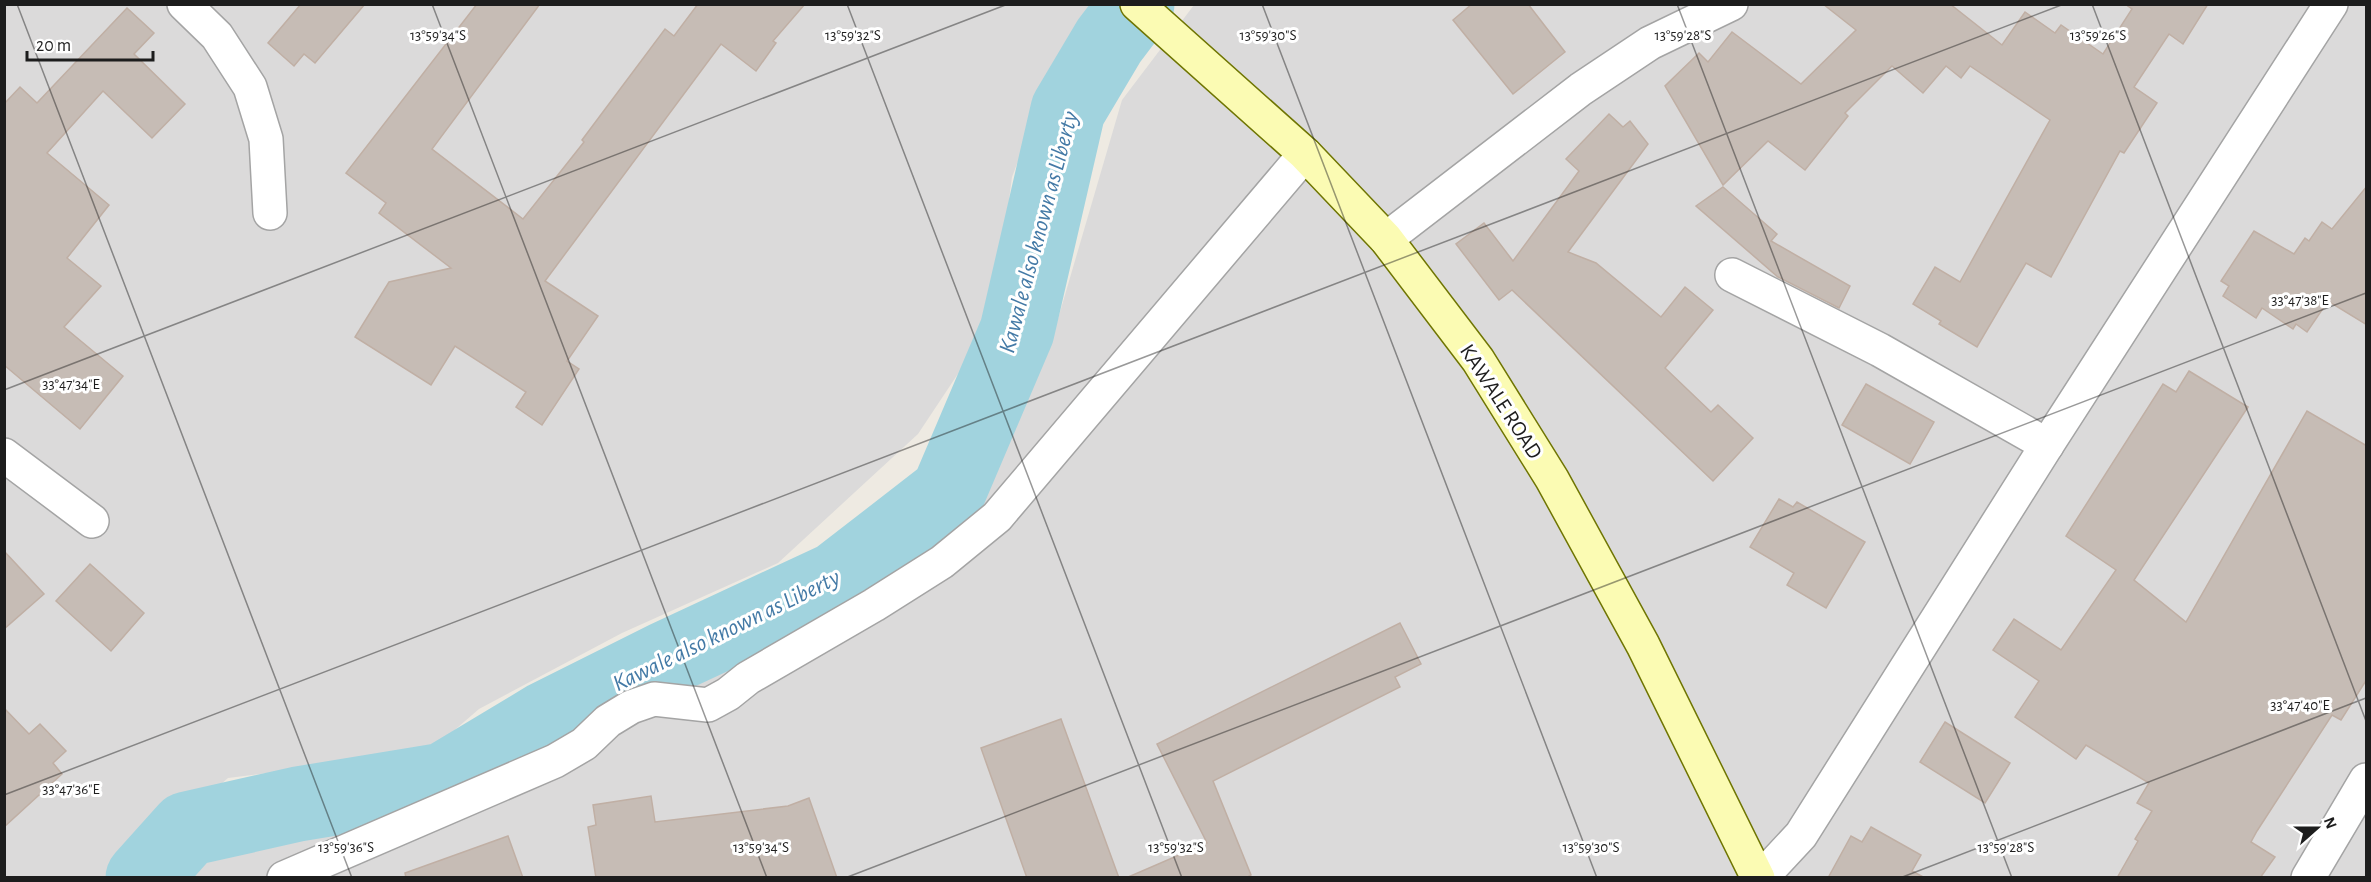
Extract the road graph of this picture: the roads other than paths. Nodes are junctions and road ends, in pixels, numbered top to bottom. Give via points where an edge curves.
1 (184, 4) edge
2 (1137, 4) edge
3 (1731, 4) edge
4 (2331, 4) edge
5 (1305, 154) junction
6 (270, 213) dead end
7 (1386, 240) junction
8 (1732, 275) dead end
9 (2047, 445) junction
10 (4, 454) edge
11 (92, 521) dead end
12 (2367, 780) edge
13 (284, 878) edge
14 (1759, 878) edge
15 (2308, 878) edge

1 - 6 street via 217,36 250,87 266,140
2 - 5 street, KAWALE ROAD
3 - 7 street via 1650,44 1581,89
4 - 9 street
5 - 7 street, KAWALE ROAD
5 - 13 street via 997,517 942,562 708,705 654,699 631,706 584,744 555,761
7 - 14 street, KAWALE ROAD via 1478,360 1552,479 1643,645
8 - 9 street via 1880,350
9 - 14 street via 1801,835
10 - 11 street
12 - 15 street

